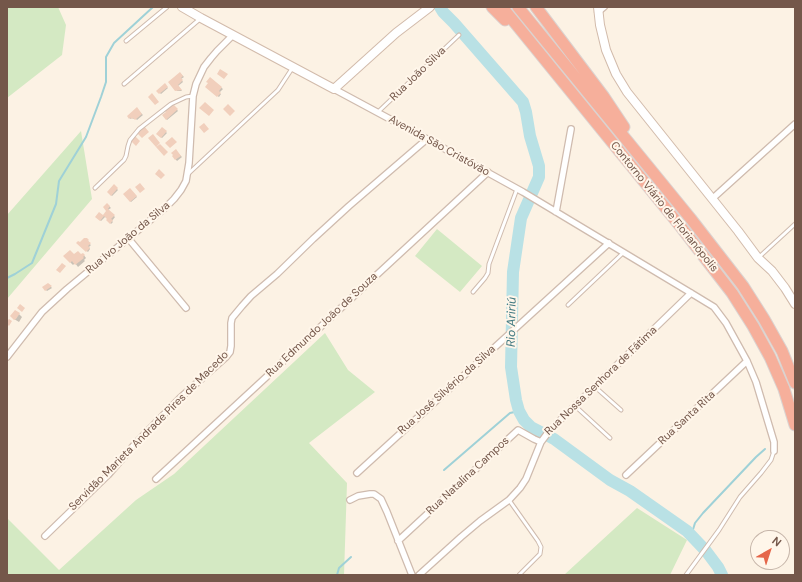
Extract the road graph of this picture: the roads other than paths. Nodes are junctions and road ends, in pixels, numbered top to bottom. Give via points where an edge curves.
1 (167, 7) edge
2 (182, 7) edge
3 (430, 7) edge
4 (492, 7) edge
5 (502, 7) edge
6 (518, 7) edge
7 (536, 7) edge
8 (600, 9) edge
9 (201, 18) junction
10 (233, 35) junction
11 (459, 35) dead end
12 (126, 41) dead end
13 (549, 65) junction
14 (294, 67) junction
15 (124, 84) dead end
16 (334, 89) junction
17 (193, 96) junction
18 (378, 112) junction
19 (795, 124) edge
20 (571, 129) dead end
21 (428, 139) junction
22 (641, 158) junction
23 (488, 172) junction
24 (188, 174) junction
25 (94, 188) dead end
26 (517, 189) junction
27 (712, 199) junction
28 (556, 212) junction
29 (795, 224) edge
30 (128, 238) junction
31 (608, 243) junction
32 (624, 252) junction
33 (758, 258) junction
34 (473, 292) dead end
35 (692, 293) junction
36 (795, 304) edge
37 (568, 305) dead end
38 (186, 308) dead end
39 (7, 358) edge
40 (747, 361) junction
41 (795, 383) edge
42 (594, 386) junction
43 (574, 405) junction
44 (621, 410) dead end
45 (795, 425) edge
46 (610, 438) dead end
47 (542, 440) junction
48 (774, 451) joint
49 (357, 473) dead end
50 (626, 474) dead end
51 (156, 479) dead end
52 (350, 500) dead end
53 (509, 500) junction
54 (44, 536) dead end
55 (398, 541) junction
56 (412, 575) edge
57 (419, 575) edge
58 (519, 575) edge
59 (686, 575) edge

1 - 12 lane
2 - 9 main road, Avenida São Cristóvão
3 - 16 main road via 396,33
4 - 13 highway
5 - 13 highway, Contorno Viário de Florianópolis
6 - 22 highway, Contorno Viário de Florianópolis
7 - 22 highway via 604,97
8 - 27 main road via 601,31 606,50 621,83
9 - 10 main road, Avenida São Cristóvão
9 - 15 lane
10 - 14 main road, Avenida São Cristóvão
10 - 17 street, Rua Ivo João da Silva via 204,67
11 - 18 lane, Rua João Silva
13 - 45 highway, Contorno Viário de Florianópolis via 732,293 770,357
14 - 16 main road, Avenida São Cristóvão
14 - 24 lane via 278,90
16 - 18 street, Avenida São Cristóvão
17 - 24 street, Rua Ivo João da Silva
17 - 25 lane via 171,104 139,129 130,140 124,160
18 - 21 street, Avenida São Cristóvão
19 - 27 street
20 - 28 street
21 - 23 street, Avenida São Cristóvão
21 - 54 street, Servidão Marieta Andrade Pires de Macedo via 349,206 251,296 232,318 232,346 226,357 180,398 108,475
22 - 41 highway, Contorno Viário de Florianópolis via 743,286 773,335
23 - 26 street, Avenida São Cristóvão
23 - 51 street, Rua Edmundo João de Souza
24 - 30 street, Rua Ivo João da Silva via 174,199
26 - 28 street, Avenida São Cristóvão
26 - 34 lane via 488,273
27 - 33 main road
28 - 31 street, Avenida São Cristóvão
29 - 33 lane
30 - 38 street
30 - 39 street, Rua Ivo João da Silva via 42,312
31 - 32 street, Avenida São Cristóvão
31 - 49 street, Rua José Silvério da Silva
32 - 35 street, Avenida São Cristóvão
32 - 37 lane
33 - 36 main road via 772,271
35 - 40 street, Avenida São Cristóvão via 714,307
35 - 42 street, Rua Nossa Senhora de Fátima
40 - 48 street, Avenida São Cristóvão via 774,442
40 - 50 street, Rua Santa Rita
42 - 43 street, Rua Nossa Senhora de Fátima
42 - 44 lane
43 - 46 lane
43 - 47 street, Rua Nossa Senhora de Fátima
47 - 53 street, Rua Nossa Senhora de Fátima via 526,479
47 - 55 street, Rua Natalina Campos via 534,440 518,430
48 - 59 lane via 771,460 740,497
52 - 55 street via 365,495 377,496 383,503
53 - 57 street, Rua Nossa Senhora de Fátima via 480,521
53 - 58 lane via 541,547 540,554
55 - 56 street

